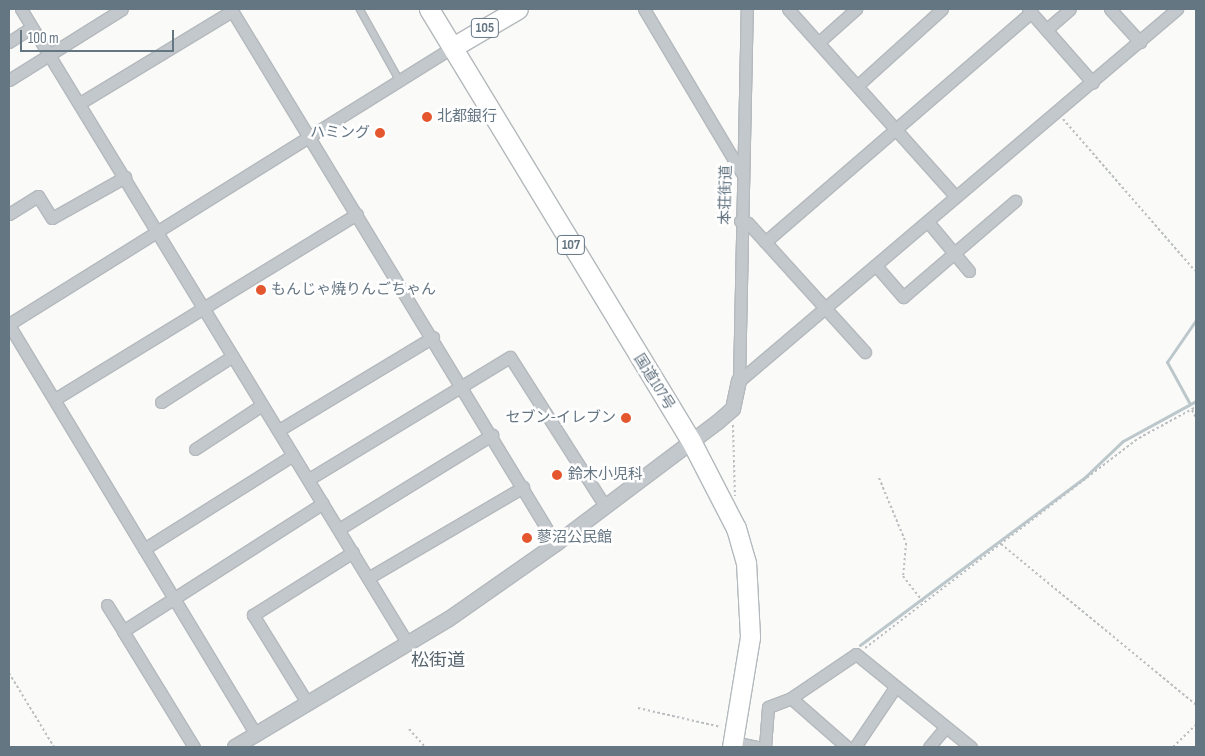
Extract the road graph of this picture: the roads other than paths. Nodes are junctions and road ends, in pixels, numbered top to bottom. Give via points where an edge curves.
1 (21, 9) edge
2 (122, 9) edge
3 (360, 9) edge
4 (429, 9) edge
5 (518, 9) edge
6 (644, 9) edge
7 (747, 9) edge
8 (788, 9) edge
9 (856, 9) edge
10 (942, 9) edge
11 (1070, 9) edge
12 (1110, 9) edge
13 (1177, 9) edge
14 (231, 10) edge
15 (1029, 10) edge
16 (32, 27) junction
17 (1046, 29) junction
18 (9, 42) edge
19 (819, 42) junction
20 (1140, 42) junction
21 (453, 47) junction
22 (51, 54) junction
23 (9, 80) edge
24 (400, 81) junction
25 (1093, 83) junction
26 (858, 85) junction
27 (80, 102) junction
28 (897, 128) junction
29 (308, 137) junction
30 (741, 172) junction
31 (125, 177) junction
32 (955, 196) junction
33 (1015, 201) dead end
34 (9, 214) edge
35 (356, 214) junction
36 (740, 221) junction
37 (928, 222) junction
38 (156, 230) junction
39 (765, 242) junction
40 (954, 253) junction
41 (877, 267) junction
42 (970, 272) dead end
43 (201, 308) junction
44 (827, 310) junction
45 (9, 324) edge
46 (433, 337) junction
47 (864, 352) dead end
48 (233, 356) junction
49 (739, 382) junction
50 (464, 387) junction
51 (55, 399) junction
52 (161, 402) dead end
53 (262, 404) junction
54 (279, 430) junction
55 (492, 435) junction
56 (691, 441) junction
57 (195, 449) dead end
58 (293, 455) junction
59 (309, 479) junction
60 (523, 487) junction
61 (323, 503) junction
62 (604, 506) junction
63 (339, 529) junction
64 (556, 544) junction
65 (144, 549) junction
66 (353, 552) junction
67 (368, 578) junction
68 (174, 598) junction
69 (107, 605) dead end
70 (123, 631) junction
71 (408, 644) junction
72 (896, 686) junction
73 (791, 698) junction
74 (308, 704) junction
75 (946, 727) junction
76 (256, 735) junction
77 (734, 740) edge
78 (194, 747) edge
79 (234, 747) edge
80 (756, 747) edge
81 (765, 747) edge
82 (847, 747) edge
83 (855, 747) edge
84 (930, 747) edge
85 (970, 747) edge

1 - 16 street
2 - 22 street
3 - 24 lane
4 - 21 highway, 105
5 - 21 highway, 105
6 - 30 street
7 - 30 street, 本荘街道
8 - 19 street
9 - 19 street
10 - 26 street
11 - 17 street
12 - 20 street
13 - 20 street
14 - 27 street
14 - 29 street
15 - 17 street
15 - 28 street
16 - 18 street
16 - 22 street
17 - 25 street
19 - 26 street
20 - 25 street
21 - 24 street
21 - 56 highway, 国道107号 / 107
22 - 23 street
22 - 27 street
24 - 29 street
25 - 32 street
26 - 28 street
27 - 31 street
28 - 32 street
28 - 39 street
29 - 35 street
29 - 38 street
30 - 36 street, 本荘街道
31 - 34 street via 52,218 38,196
31 - 38 street
32 - 37 street
33 - 40 street
35 - 43 street
35 - 46 street
36 - 39 street via 748,223
36 - 49 street, 本荘街道
37 - 40 street
37 - 41 street
38 - 43 street
38 - 45 street
39 - 44 street
40 - 41 street via 903,297
40 - 42 street
41 - 44 street
43 - 48 street
43 - 51 street
44 - 47 street
44 - 49 street
45 - 51 street
46 - 50 street
46 - 54 street
48 - 52 street
48 - 53 street
49 - 56 street via 733,409
50 - 55 street
50 - 59 street
50 - 62 street via 510,357
51 - 65 street
53 - 54 street
53 - 57 street
54 - 58 street
55 - 60 street
55 - 63 street
56 - 62 street
56 - 77 highway, 国道107号 / 107 via 736,528 746,562 750,637
58 - 59 street
58 - 65 street
59 - 61 street
60 - 64 street
60 - 67 street
61 - 63 street
61 - 68 street
62 - 64 street
63 - 66 street
64 - 71 street
65 - 68 street
66 - 67 street
66 - 74 street via 253,616
67 - 71 street
68 - 70 street
68 - 76 street
69 - 70 street
70 - 78 street
71 - 74 street
72 - 73 street via 856,654
72 - 75 street
72 - 83 street
73 - 81 street via 768,707
73 - 82 street
74 - 76 street
75 - 84 street
75 - 85 street
76 - 79 street
77 - 80 street

